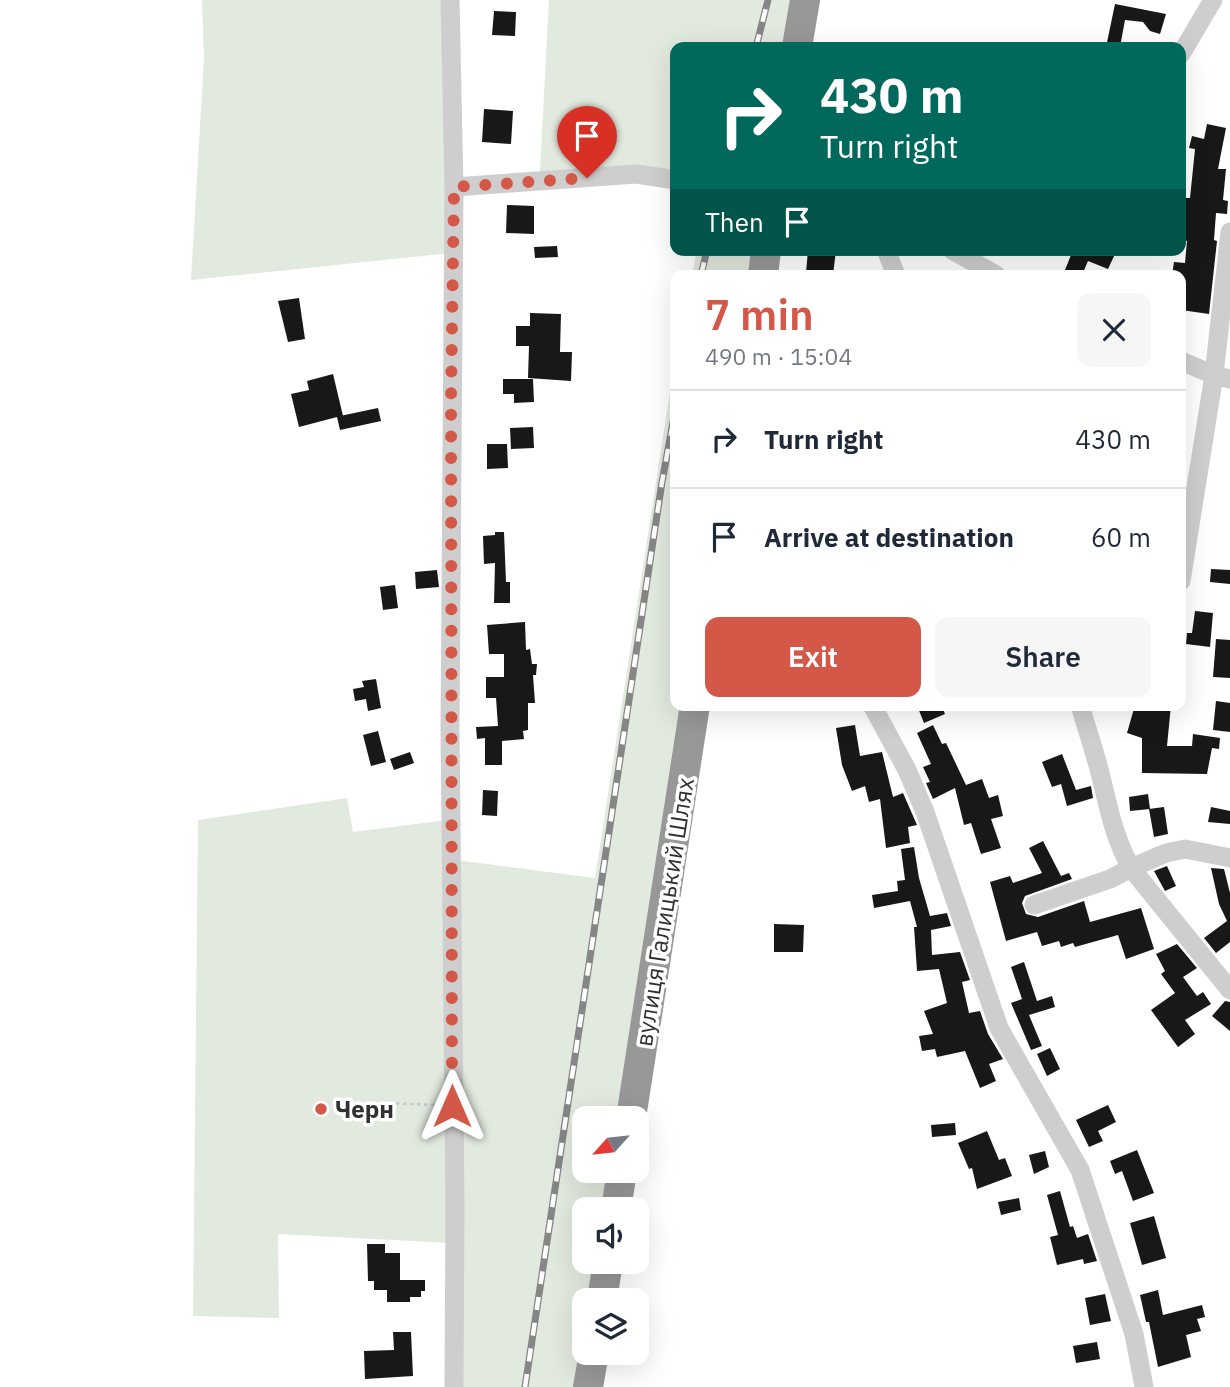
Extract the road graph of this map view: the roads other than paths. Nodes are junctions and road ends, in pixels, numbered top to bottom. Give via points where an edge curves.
1 (450, 0) edge
2 (805, 0) edge
3 (1213, 0) edge
4 (798, 42) edge
5 (1186, 46) edge
6 (670, 179) edge
7 (454, 187) junction
8 (1230, 232) edge
9 (962, 256) edge
10 (987, 270) edge
11 (1186, 362) edge
12 (1222, 377) edge
13 (1186, 556) edge
14 (694, 711) edge
15 (875, 711) edge
16 (1082, 711) edge
17 (1230, 858) edge
18 (1131, 868) junction
19 (1034, 905) dead end
20 (1230, 990) edge
21 (633, 1106) edge
22 (592, 1365) edge
23 (454, 1387) edge
24 (588, 1387) edge
25 (1144, 1387) edge

1 - 7 street
2 - 4 highway
3 - 5 street
6 - 7 street via 636,174
7 - 23 street
8 - 12 street
9 - 10 street
11 - 12 street
12 - 13 street
14 - 21 highway, вулиця Галицький Шлях
15 - 25 street via 925,812 999,1027 1080,1170 1134,1334
16 - 18 street via 1110,820
17 - 18 street via 1185,849
18 - 19 street
18 - 20 street
22 - 24 highway

